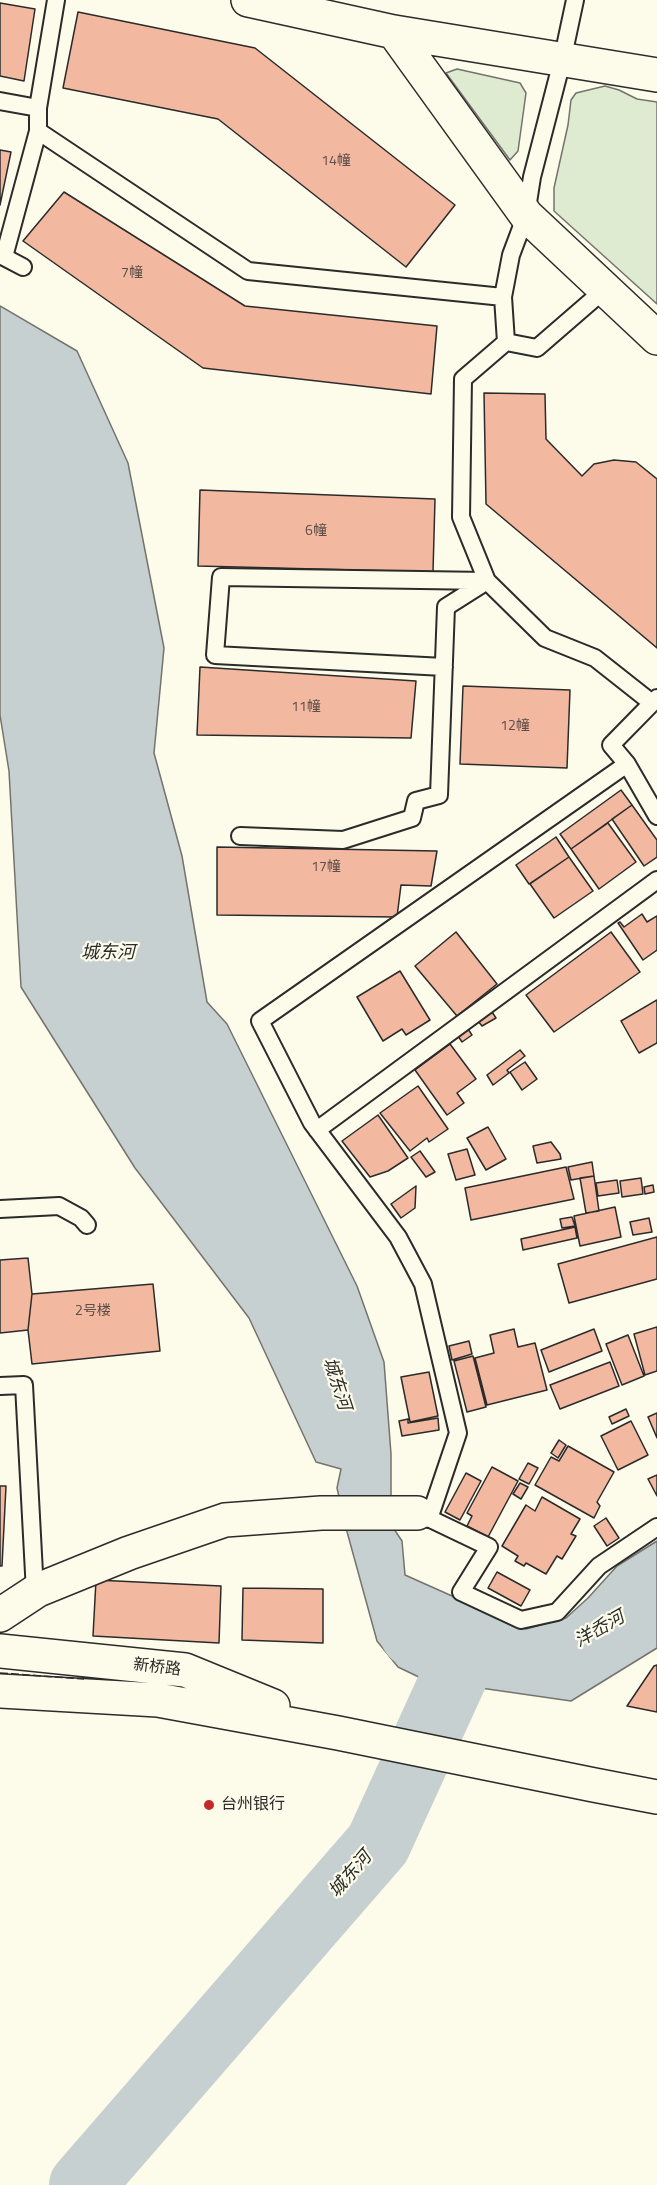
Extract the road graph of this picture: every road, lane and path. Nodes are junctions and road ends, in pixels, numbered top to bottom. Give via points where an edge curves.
1 (56, 0) edge
2 (249, 0) edge
3 (575, 0) edge
4 (394, 32) junction
5 (562, 61) junction
6 (657, 75) edge
7 (0, 101) edge
8 (38, 108) junction
9 (38, 131) junction
10 (526, 215) junction
11 (23, 267) dead end
12 (603, 290) junction
13 (504, 297) junction
14 (657, 338) edge
15 (506, 342) junction
16 (487, 581) junction
17 (444, 667) junction
18 (654, 700) edge
19 (627, 764) junction
20 (657, 816) edge
21 (240, 836) dead end
22 (657, 880) edge
23 (317, 1130) junction
24 (0, 1209) edge
25 (87, 1225) dead end
26 (0, 1386) edge
27 (423, 1516) junction
28 (657, 1527) edge
29 (35, 1592) junction
30 (0, 1615) edge
31 (0, 1651) edge
32 (0, 1691) edge
33 (338, 1733) junction
34 (657, 1797) edge

1 - 8 lane
2 - 4 street
3 - 5 lane
4 - 5 street
4 - 10 street
5 - 6 street
5 - 10 lane
7 - 8 lane
8 - 9 lane
9 - 11 lane via 4,257
9 - 13 lane via 248,271
10 - 12 street
10 - 13 lane via 511,255
12 - 14 street
12 - 15 lane via 537,348
13 - 15 lane
15 - 16 lane via 463,380 461,517
16 - 17 lane via 446,607
16 - 17 lane via 221,577 215,655
16 - 18 lane via 545,638 595,658
17 - 21 lane via 439,795 416,801 412,818 343,840
18 - 19 lane via 611,745
19 - 20 lane
19 - 23 lane via 260,1021
22 - 23 lane
23 - 27 lane via 398,1237 423,1284 458,1433
24 - 25 lane via 59,1206
26 - 29 lane via 24,1385
27 - 28 lane via 489,1547 461,1592 521,1620 557,1612 599,1566
27 - 29 street via 321,1513 225,1520 129,1553
29 - 30 street
31 - 33 street, 新桥路 via 185,1671
32 - 33 street, 新桥路 via 158,1700
33 - 34 street, 新桥路

